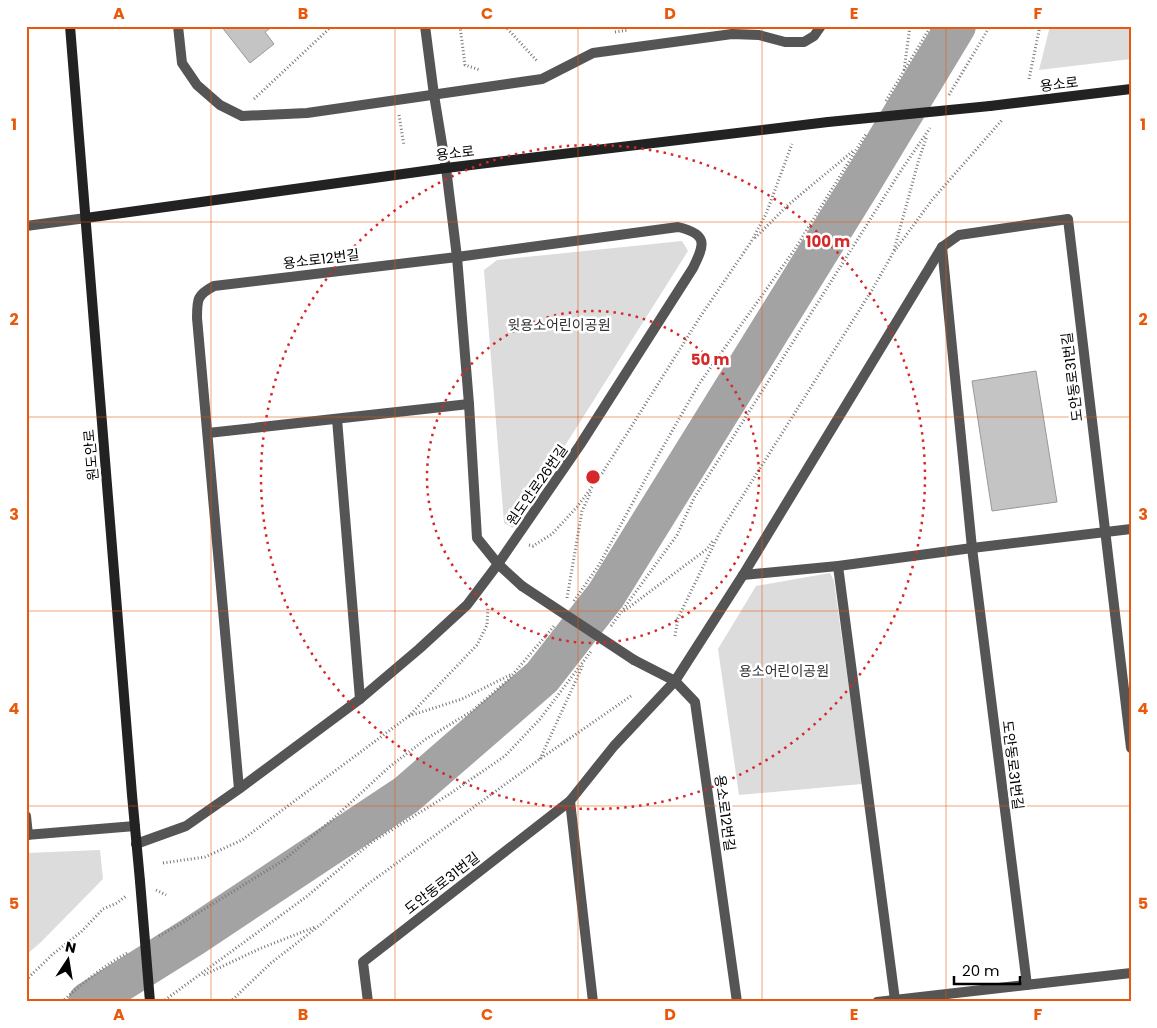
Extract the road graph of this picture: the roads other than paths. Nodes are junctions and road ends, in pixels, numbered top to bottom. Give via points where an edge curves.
1 (70, 26) edge
2 (178, 26) edge
3 (425, 26) edge
4 (821, 26) edge
5 (1131, 89) edge
6 (434, 95) junction
7 (446, 168) junction
8 (86, 218) junction
9 (26, 226) edge
10 (942, 247) junction
11 (699, 256) joint
12 (457, 257) junction
13 (469, 404) junction
14 (337, 419) junction
15 (208, 433) junction
16 (1131, 529) edge
17 (1105, 532) junction
18 (972, 548) junction
19 (498, 564) junction
20 (838, 566) junction
21 (743, 575) junction
22 (675, 681) junction
23 (360, 699) junction
24 (1131, 748) edge
25 (238, 789) junction
26 (570, 800) junction
27 (26, 816) edge
28 (135, 826) junction
29 (27, 835) edge
30 (136, 844) junction
31 (1131, 974) edge
32 (1027, 986) junction
33 (895, 1000) junction
34 (150, 1002) edge
35 (368, 1002) edge
36 (593, 1002) edge
37 (737, 1002) edge
38 (877, 1002) edge

1 - 8 street, 원도안로
2 - 6 street via 182,63 197,85 220,106 242,116 307,113
3 - 6 street
4 - 6 street via 804,42 732,34 593,53 542,79
5 - 7 street, 용소로, bridge
6 - 7 street
7 - 8 street, 용소로
7 - 12 street
8 - 9 street
8 - 28 street, 원도안로
10 - 17 street, 도안동로31번길 via 958,235 1068,219
10 - 18 street, 도안동로31번길
10 - 21 street, 도안동로31번길
11 - 12 street, 용소로12번길 via 702,246 699,237 692,230 678,227
11 - 19 street, 원도안로26번길 via 580,446
12 - 13 street
12 - 15 street, 용소로12번길 via 214,286 203,292 197,304 197,318
13 - 14 street
13 - 19 street via 477,538
14 - 15 street
14 - 23 street
15 - 25 street
16 - 17 street
17 - 18 street
17 - 24 street, 도안동로31번길
18 - 20 street
18 - 32 street, 도안동로31번길
19 - 22 street, 용소로12번길, bridge via 522,586 634,660
19 - 23 street, 원도안로26번길 via 467,605
20 - 21 street
20 - 33 street
21 - 22 street, 도안동로31번길
22 - 26 street, 도안동로31번길 via 614,746
22 - 37 street, 용소로12번길 via 695,702
23 - 25 street, 원도안로26번길
25 - 30 street, 원도안로26번길 via 186,826
26 - 35 street, 도안동로31번길 via 363,962
26 - 36 street
27 - 29 street
28 - 29 street
28 - 30 street, 원도안로
30 - 34 street, 원도안로, bridge
31 - 32 street
32 - 33 street
33 - 38 street

